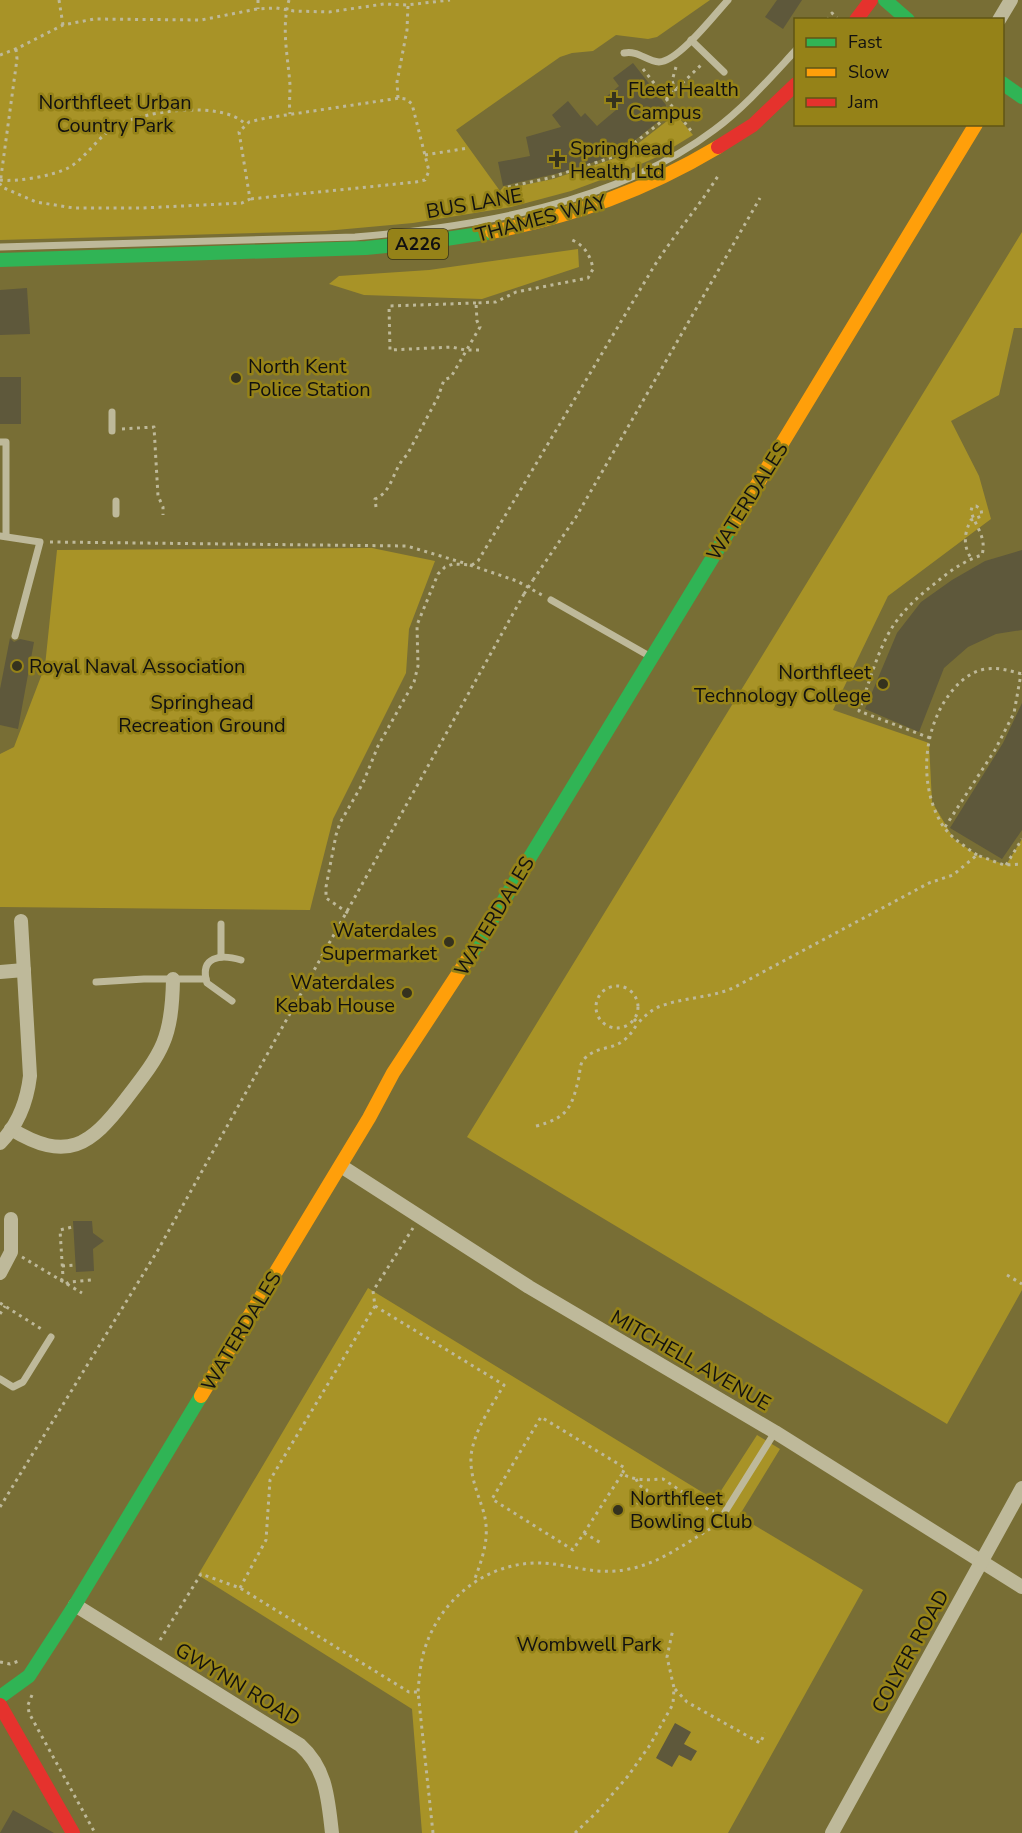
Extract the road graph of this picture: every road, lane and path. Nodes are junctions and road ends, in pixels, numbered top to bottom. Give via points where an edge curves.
1 (59, 0) edge
2 (258, 0) edge
3 (289, 0) edge
4 (450, 0) edge
5 (728, 0) edge
6 (871, 0) edge
7 (885, 0) edge
8 (1011, 0) edge
9 (408, 5) junction
10 (258, 9) junction
11 (286, 9) junction
12 (858, 18) edge
13 (906, 18) edge
14 (1000, 18) edge
15 (63, 25) junction
16 (691, 40) junction
17 (16, 49) junction
18 (794, 51) edge
19 (636, 52) junction
20 (624, 53) dead end
21 (0, 55) edge
22 (708, 57) junction
23 (724, 72) dead end
24 (1004, 84) edge
25 (794, 85) edge
26 (398, 98) junction
27 (1022, 98) edge
28 (666, 99) junction
29 (675, 111) junction
30 (290, 115) junction
31 (246, 125) junction
32 (975, 126) edge
33 (695, 136) dead end
34 (468, 148) dead end
35 (425, 155) junction
36 (718, 176) dead end
37 (0, 180) edge
38 (508, 186) dead end
39 (760, 198) dead end
40 (250, 199) junction
41 (572, 240) dead end
42 (0, 247) edge
43 (0, 260) edge
44 (476, 303) junction
45 (467, 350) junction
46 (479, 350) dead end
47 (112, 412) dead end
48 (112, 430) joint
49 (0, 442) edge
50 (116, 501) dead end
51 (376, 507) dead end
52 (116, 514) dead end
53 (163, 515) dead end
54 (975, 519) junction
55 (3, 536) edge
56 (40, 542) junction
57 (977, 556) junction
58 (971, 558) junction
59 (981, 564) dead end
60 (469, 565) junction
61 (551, 600) joint
62 (15, 636) dead end
63 (652, 657) junction
64 (1022, 674) edge
65 (930, 738) junction
66 (945, 827) junction
67 (1022, 839) edge
68 (977, 855) junction
69 (1022, 864) edge
70 (1006, 865) junction
71 (348, 913) junction
72 (21, 921) dead end
73 (221, 924) dead end
74 (221, 957) junction
75 (241, 960) dead end
76 (24, 970) junction
77 (0, 972) edge
78 (173, 979) junction
79 (206, 979) junction
80 (96, 982) dead end
81 (232, 1000) dead end
82 (634, 1019) junction
83 (638, 1023) junction
84 (536, 1126) dead end
85 (11, 1129) junction
86 (0, 1143) edge
87 (340, 1166) junction
88 (420, 1216) junction
89 (11, 1219) dead end
90 (72, 1227) dead end
91 (19, 1259) dead end
92 (75, 1265) dead end
93 (62, 1266) junction
94 (0, 1273) edge
95 (1007, 1275) dead end
96 (61, 1281) junction
97 (92, 1281) dead end
98 (66, 1284) junction
99 (1022, 1284) edge
100 (82, 1293) dead end
101 (0, 1303) edge
102 (4, 1306) junction
103 (375, 1306) junction
104 (0, 1314) edge
105 (51, 1337) dead end
106 (41, 1339) dead end
107 (0, 1379) edge
108 (775, 1432) junction
109 (622, 1474) junction
110 (636, 1479) junction
111 (1022, 1488) edge
112 (637, 1502) dead end
113 (0, 1507) edge
114 (725, 1512) joint
115 (710, 1529) dead end
116 (585, 1533) junction
117 (602, 1541) dead end
118 (982, 1562) junction
119 (474, 1581) junction
120 (1022, 1587) edge
121 (240, 1588) junction
122 (75, 1605) junction
123 (673, 1629) dead end
124 (151, 1654) junction
125 (674, 1688) junction
126 (34, 1690) dead end
127 (418, 1692) junction
128 (0, 1696) edge
129 (0, 1705) edge
130 (765, 1733) dead end
131 (73, 1833) edge
132 (95, 1833) edge
133 (332, 1833) edge
134 (433, 1833) edge
135 (575, 1833) edge
136 (832, 1833) edge

1 - 15 path
2 - 10 path
3 - 11 path
4 - 9 path
5 - 16 lane
6 - 12 street
7 - 13 street
8 - 14 street
9 - 11 path via 320,12
9 - 26 path
10 - 11 path
10 - 15 path via 210,20 101,18
11 - 30 path
15 - 17 path
16 - 19 lane via 664,61
16 - 22 lane
17 - 21 path
17 - 37 path
18 - 42 lane, BUS LANE via 748,102 693,145 611,185 525,212 355,237
19 - 20 lane
19 - 28 path via 636,60
22 - 23 lane
22 - 28 path
24 - 27 street
25 - 43 street, THAMES WAY / A226 via 753,125 685,167 589,209 495,234 332,251
26 - 30 path
26 - 35 path via 406,99 413,108
28 - 29 path
29 - 33 path
29 - 38 path via 620,155 558,176
30 - 31 path via 258,119
31 - 37 path via 226,114 195,110 130,119 112,128 75,163 55,173
31 - 40 path via 239,132
32 - 63 street, WATERDALES
34 - 35 path
35 - 40 path via 429,175 420,182
36 - 60 path via 670,240 478,561
37 - 40 path via 2,187 36,202 74,208 232,205
39 - 71 path, bridge via 576,517 524,594
41 - 44 path via 590,258 593,269 588,278 516,292 495,302
44 - 45 path via 480,326
44 - 45 path via 388,306 390,350
45 - 46 path
45 - 51 path via 451,376 444,380 384,494 375,499
47 - 48 lane
48 - 53 path via 154,428 158,496
49 - 55 lane via 6,442
50 - 52 lane
54 - 54 path via 982,516 976,506 970,511
54 - 57 path via 983,541 982,555
54 - 58 path via 970,520 965,542
55 - 56 lane
56 - 60 path via 407,546
56 - 62 lane
57 - 58 path
57 - 59 path
58 - 65 path via 915,599 892,627 858,711
60 - 61 path via 517,581
60 - 71 path via 453,564 438,574 417,625 418,666 414,682 340,823 326,898
61 - 63 lane
63 - 87 street, WATERDALES via 393,1073
64 - 65 path via 984,669 961,680 938,714
64 - 66 path via 1014,713
65 - 66 path via 927,784
66 - 68 path via 954,839
67 - 70 path
68 - 70 path
68 - 83 path via 953,874 929,883 723,993 660,1006
69 - 70 path
71 - 113 path via 158,1250
72 - 76 street
73 - 74 lane
74 - 75 lane
74 - 79 lane via 208,962
76 - 77 street
76 - 85 street via 30,1076 26,1100
78 - 79 lane
78 - 80 lane
78 - 85 street via 171,1018 160,1052 100,1131 82,1142 55,1147 31,1141
79 - 81 lane
82 - 82 path via 637,1000 629,990 616,986 599,995 596,1008 605,1025 617,1028
82 - 83 path
83 - 84 path via 620,1044 594,1052 581,1062 568,1108 556,1119
85 - 86 street
87 - 88 street, MITCHELL AVENUE
87 - 122 street, WATERDALES
88 - 103 path via 373,1291
88 - 108 street, MITCHELL AVENUE via 529,1287
89 - 94 street via 11,1252
90 - 93 path via 60,1230
91 - 96 path
92 - 93 path
93 - 96 path
95 - 99 path
96 - 98 path
97 - 98 path
98 - 100 path
101 - 102 path
102 - 104 path
102 - 106 path via 45,1332
103 - 119 path via 504,1385 480,1427 472,1455 474,1485 486,1532 486,1546
103 - 121 path via 270,1480 266,1540
105 - 107 lane via 22,1383 13,1387
108 - 114 lane
108 - 118 street, MITCHELL AVENUE
109 - 110 path
109 - 116 path
109 - 116 path via 625,1468 541,1417 492,1499 573,1550
110 - 112 path via 647,1490
110 - 114 path via 663,1479 710,1511
111 - 118 street, COLYER ROAD
115 - 119 path via 663,1558 628,1570 594,1572 534,1563
116 - 117 path
118 - 120 street, MITCHELL AVENUE
118 - 136 street, COLYER ROAD
119 - 127 path via 451,1602 433,1628 422,1657
121 - 124 path via 201,1574
121 - 127 path via 409,1692
122 - 124 street, GWYNN ROAD
122 - 128 street, WATERDALES via 29,1676
123 - 125 path via 667,1657
124 - 133 street, GWYNN ROAD via 305,1749 325,1782
125 - 130 path via 687,1702 760,1743
125 - 135 path via 673,1704 640,1760
126 - 132 path via 28,1710
127 - 134 path
129 - 131 street

